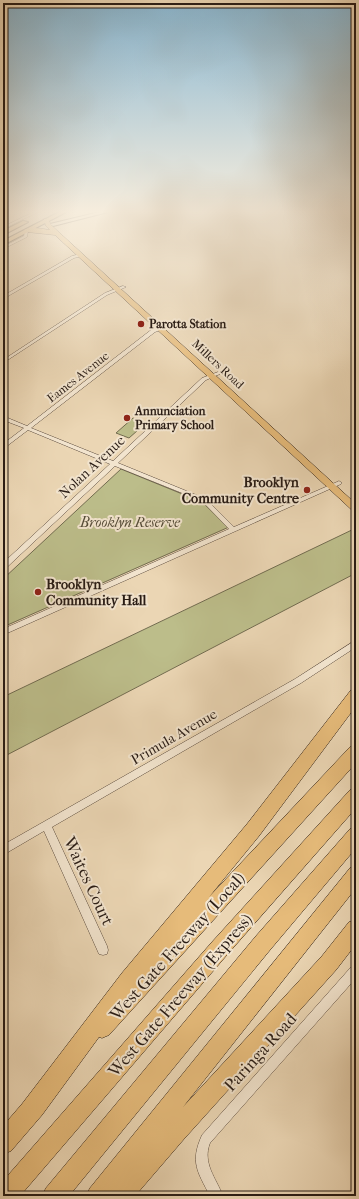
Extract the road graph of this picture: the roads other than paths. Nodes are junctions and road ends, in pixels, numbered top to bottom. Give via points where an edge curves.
1 (58, 266) edge
2 (94, 266) edge
3 (97, 266) edge
4 (121, 288) junction
5 (3, 298) edge
6 (163, 327) junction
7 (3, 362) edge
8 (215, 374) junction
9 (3, 418) edge
10 (28, 428) junction
11 (3, 447) edge
12 (114, 463) junction
13 (335, 484) junction
14 (356, 498) edge
15 (356, 508) edge
16 (233, 530) junction
17 (3, 567) edge
18 (3, 632) edge
19 (356, 643) edge
20 (356, 695) edge
21 (356, 752) edge
22 (356, 796) edge
23 (46, 825) junction
24 (356, 835) edge
25 (3, 850) edge
26 (356, 874) edge
27 (356, 929) edge
28 (103, 950) dead end
29 (356, 970) edge
30 (29, 1113) junction
31 (3, 1144) edge
32 (5, 1196) edge
33 (54, 1196) edge
34 (98, 1196) edge
35 (120, 1196) edge
36 (217, 1196) edge

1 - 5 street
2 - 4 main road, Millers Road
3 - 4 main road, Millers Road
4 - 6 main road, Millers Road
4 - 7 street via 106,294
6 - 8 main road, Millers Road
6 - 10 street, Eames Avenue via 153,330
8 - 12 street, Nolan Avenue via 204,379
8 - 13 main road, Millers Road
9 - 10 street
10 - 11 street, Eames Avenue
10 - 12 street
12 - 16 street via 204,500
12 - 17 street, Nolan Avenue
13 - 14 main road, Millers Road
13 - 15 main road, Millers Road
13 - 16 street
16 - 18 street
19 - 23 street, Primula Avenue via 298,681
20 - 30 highway via 253,830 129,980
21 - 30 highway, West Gate Freeway (Local) via 120,1009
22 - 32 highway, West Gate Freeway (Express)
23 - 25 street, Primula Avenue
23 - 28 street, Waites Court
24 - 33 highway, West Gate Freeway (Express)
26 - 34 highway
27 - 35 highway
29 - 36 street, Paringa Road via 206,1139 201,1149 201,1162
30 - 31 highway, West Gate Freeway (Local)

